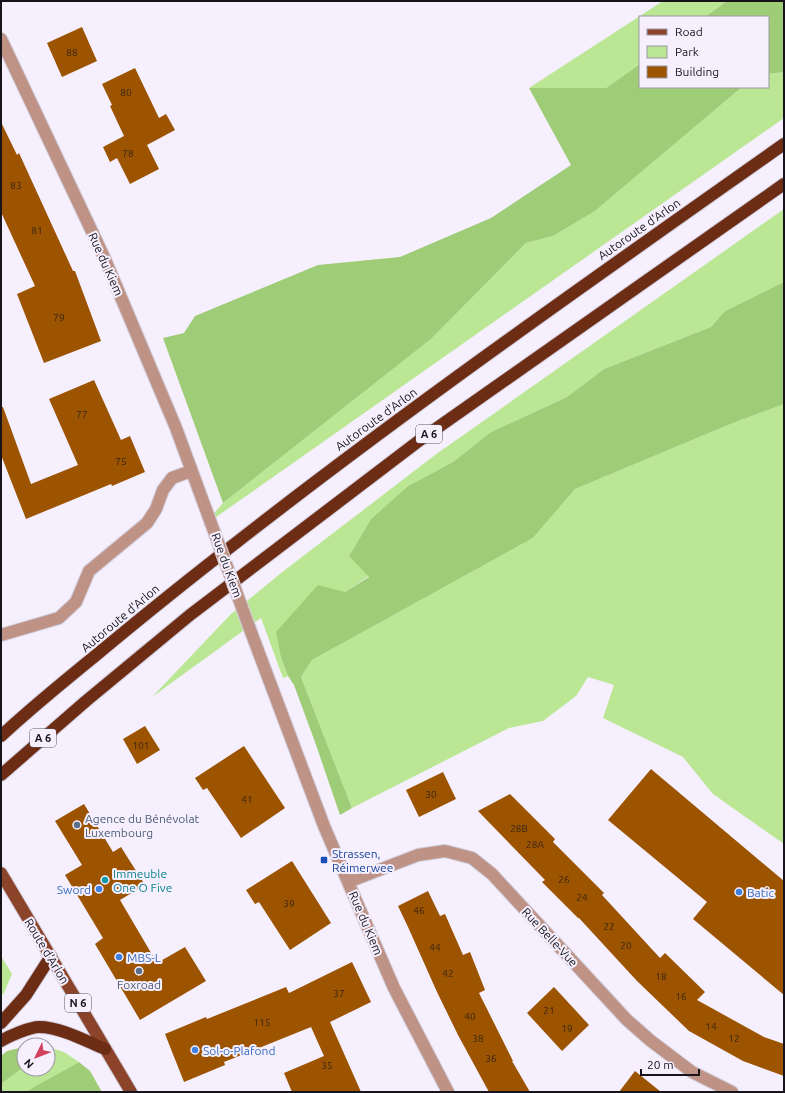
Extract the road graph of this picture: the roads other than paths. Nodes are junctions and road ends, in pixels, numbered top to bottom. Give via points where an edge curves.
1 (1, 39) edge
2 (784, 144) edge
3 (784, 184) edge
4 (191, 471) junction
5 (1, 635) edge
6 (13, 725) junction
7 (1, 733) edge
8 (1, 736) edge
9 (1, 775) edge
10 (1, 873) edge
11 (348, 882) junction
12 (50, 956) junction
13 (1, 1023) edge
14 (1, 1041) edge
15 (105, 1049) junction
16 (131, 1092) edge
17 (448, 1092) edge
18 (732, 1092) edge

1 - 4 street, Rue du Kiem via 104,257 173,421
2 - 6 highway, Autoroute d'Arlon / A 6 via 387,427 172,593
3 - 9 highway, A 6 via 420,440 190,615
4 - 5 street via 172,478 163,490 147,523 89,571 76,602 58,618
4 - 11 street, Rue du Kiem, bridge via 324,826
6 - 7 highway
6 - 8 highway, Autoroute d'Arlon / A 6
10 - 12 main road, Route d'Arlon / N 6
11 - 17 street, Rue du Kiem via 394,988
11 - 18 street, Rue Belle-Vue via 418,855 446,851 472,858 492,874 627,1020 692,1072
12 - 13 highway via 26,995
12 - 15 main road, Route d'Arlon / N 6
14 - 15 highway via 10,1035 38,1027 57,1030
15 - 16 main road, Route d'Arlon / N 6

